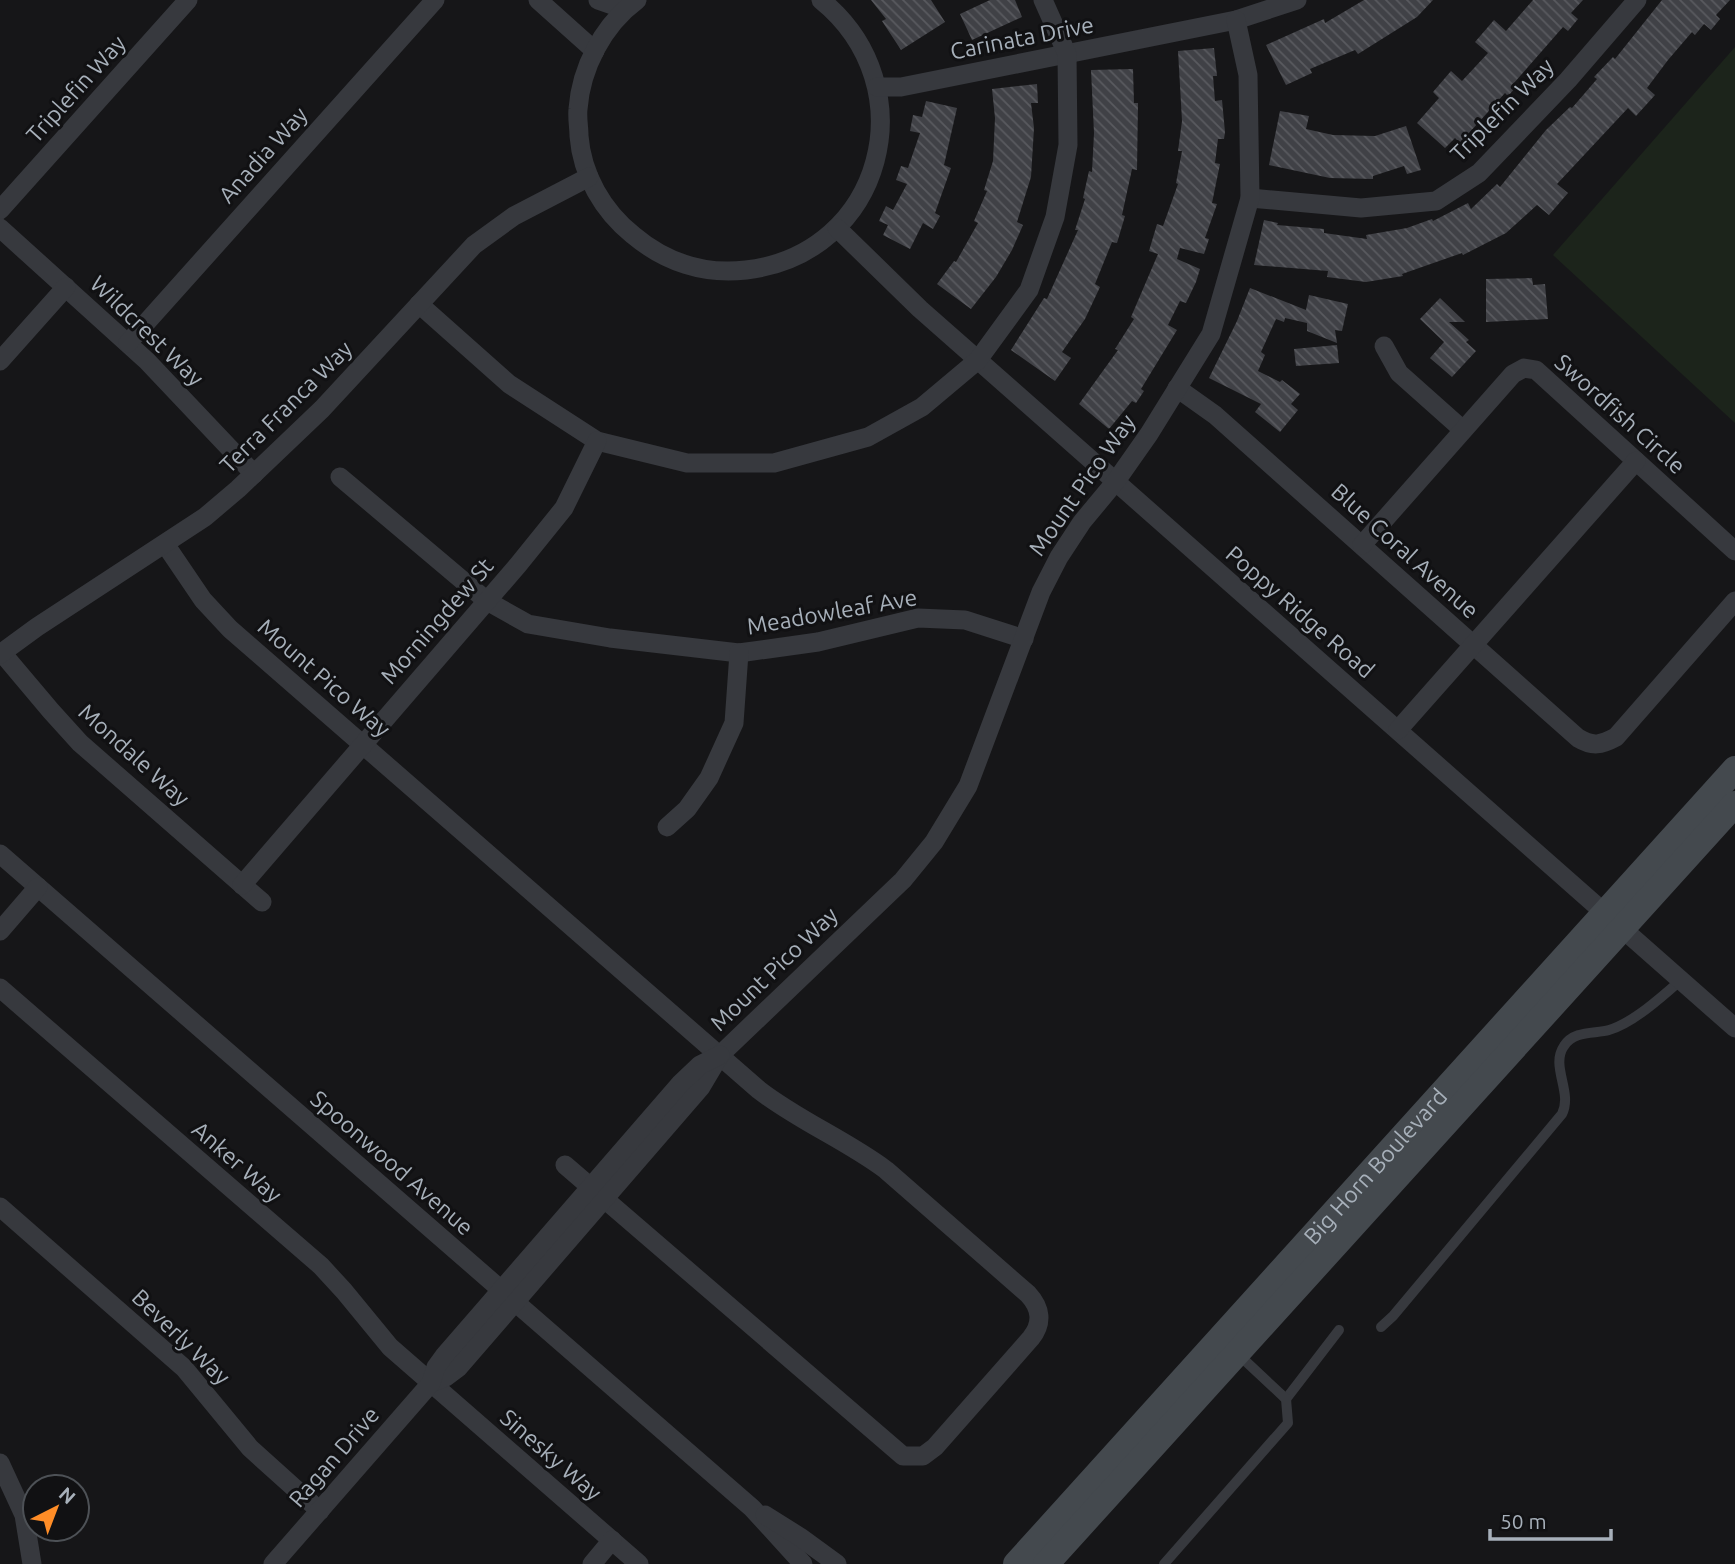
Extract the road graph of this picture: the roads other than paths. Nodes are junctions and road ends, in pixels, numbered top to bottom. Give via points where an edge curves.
1 (188, 0) edge
2 (435, 0) edge
3 (538, 0) edge
4 (598, 0) edge
5 (821, 0) edge
6 (1043, 0) edge
7 (1297, 0) edge
8 (1637, 0) edge
9 (634, 2) edge
10 (1236, 20) junction
11 (595, 51) junction
12 (1067, 54) junction
13 (877, 87) junction
14 (589, 177) junction
15 (1250, 198) junction
16 (0, 210) edge
17 (0, 228) edge
18 (837, 228) junction
19 (66, 287) junction
20 (419, 304) junction
21 (128, 343) junction
22 (1384, 346) dead end
23 (978, 360) junction
24 (0, 361) edge
25 (1177, 388) junction
26 (1463, 430) junction
27 (597, 441) junction
28 (1636, 461) junction
29 (254, 474) junction
30 (340, 477) dead end
31 (1116, 481) junction
32 (165, 544) junction
33 (1362, 545) junction
34 (1735, 551) edge
35 (1735, 600) edge
36 (487, 601) junction
37 (1024, 639) junction
38 (1474, 646) junction
39 (1, 653) edge
40 (739, 653) junction
41 (1398, 730) junction
42 (363, 744) junction
43 (1735, 769) edge
44 (1735, 804) edge
45 (667, 827) dead end
46 (0, 854) edge
47 (242, 884) junction
48 (38, 887) junction
49 (262, 902) dead end
50 (1614, 921) junction
51 (0, 931) edge
52 (1681, 980) junction
53 (0, 988) edge
54 (1735, 1028) edge
55 (720, 1055) junction
56 (565, 1165) dead end
57 (598, 1193) junction
58 (0, 1207) edge
59 (508, 1296) junction
60 (1381, 1327) dead end
61 (1339, 1330) dead end
62 (1237, 1353) junction
63 (431, 1383) junction
64 (1286, 1399) junction
65 (0, 1463) edge
66 (752, 1508) junction
67 (320, 1510) junction
68 (612, 1540) junction
69 (32, 1564) edge
70 (273, 1564) edge
71 (592, 1564) edge
72 (639, 1564) edge
73 (803, 1564) edge
74 (837, 1564) edge
75 (1016, 1564) edge
76 (1046, 1564) edge
77 (1164, 1564) edge

1 - 16 street, Triplefin Way
2 - 21 street, Anadia Way
3 - 11 street
4 - 9 street via 621,8
5 - 13 street via 852,31
6 - 12 street
7 - 10 street, Carinata Drive
8 - 15 street, Triplefin Way via 1479,173 1436,201 1361,208
9 - 11 street via 604,33
10 - 12 street, Carinata Drive
10 - 15 street, Mount Pico Way via 1248,75
11 - 14 street via 586,69 578,109 580,150
12 - 13 street, Carinata Drive via 901,87
12 - 23 street via 1068,145 1055,217 1029,290
13 - 18 street via 881,128 873,169 855,206
14 - 18 street via 617,222 649,248 685,266 726,272 766,268 804,253
14 - 20 street, Terra Franca Way via 493,230 457,261
15 - 25 street, Mount Pico Way via 1211,334
17 - 19 street, Wildcrest Way
18 - 23 street, Poppy Ridge Road
19 - 21 street, Wildcrest Way
19 - 24 street
20 - 27 street via 509,384
20 - 29 street, Terra Franca Way via 339,392
21 - 29 street, Wildcrest Way
22 - 26 street via 1399,373
23 - 27 street via 922,407 868,437 774,463 687,463
23 - 31 street, Poppy Ridge Road
25 - 31 street, Mount Pico Way
25 - 33 street, Blue Coral Avenue via 1215,415
26 - 28 street, Swordfish Circle via 1513,374 1524,368 1536,370
26 - 33 street, Swordfish Circle
27 - 36 street, Morningdew St via 564,508
28 - 34 street, Swordfish Circle
28 - 38 street
29 - 32 street, Terra Franca Way via 205,517
30 - 36 street, Meadowleaf Ave
31 - 37 street, Mount Pico Way via 1059,556
31 - 41 street, Poppy Ridge Road
32 - 39 street, Terra Franca Way
32 - 42 street, Mount Pico Way via 220,620
33 - 38 street, Blue Coral Avenue
35 - 38 street, Blue Coral Avenue via 1616,737 1602,744 1589,745 1578,738
36 - 40 street, Meadowleaf Ave via 528,624
36 - 42 street, Morningdew St
37 - 40 street, Meadowleaf Ave via 965,620 918,618 818,642
37 - 55 street, Mount Pico Way via 968,786 934,842 903,880
38 - 41 street
39 - 47 street, Mondale Way via 80,743
40 - 45 street via 734,723 709,778
41 - 50 street, Poppy Ridge Road
42 - 47 street, Morningdew St
42 - 55 street, Mount Pico Way
43 - 50 main road, Big Horn Boulevard
44 - 50 main road, Big Horn Boulevard
46 - 48 street, Spoonwood Avenue
47 - 49 street, Mondale Way
48 - 51 street
48 - 59 street, Spoonwood Avenue
50 - 52 street, Poppy Ridge Road
50 - 62 main road, Big Horn Boulevard
50 - 75 main road, Big Horn Boulevard
52 - 54 street, Poppy Ridge Road
52 - 60 lane via 1630,1019 1610,1030 1580,1035 1564,1046 1560,1058 1567,1105 1562,1114
53 - 63 street, Anker Way via 321,1266 377,1334
55 - 57 street, Mount Pico Way via 701,1087
55 - 57 street, Mount Pico Way via 787,1110 886,1170 1028,1294 1037,1304 1039,1317 1031,1338 930,1452 903,1456
56 - 57 street, Mount Pico Way
57 - 59 street, Mount Pico Way
58 - 67 street, Beverly Way via 184,1368 250,1448
59 - 63 street, Ragan Drive via 440,1361
59 - 66 street, Spoonwood Avenue
61 - 64 lane
62 - 64 lane
62 - 76 main road, Big Horn Boulevard
63 - 67 street, Ragan Drive
63 - 68 street, Sinesky Way
64 - 77 lane via 1288,1423
65 - 69 street via 24,1515
66 - 73 street, Spoonwood Avenue
66 - 74 street, Spoonwood Avenue
67 - 70 street, Ragan Drive
68 - 71 street
68 - 72 street, Sinesky Way

